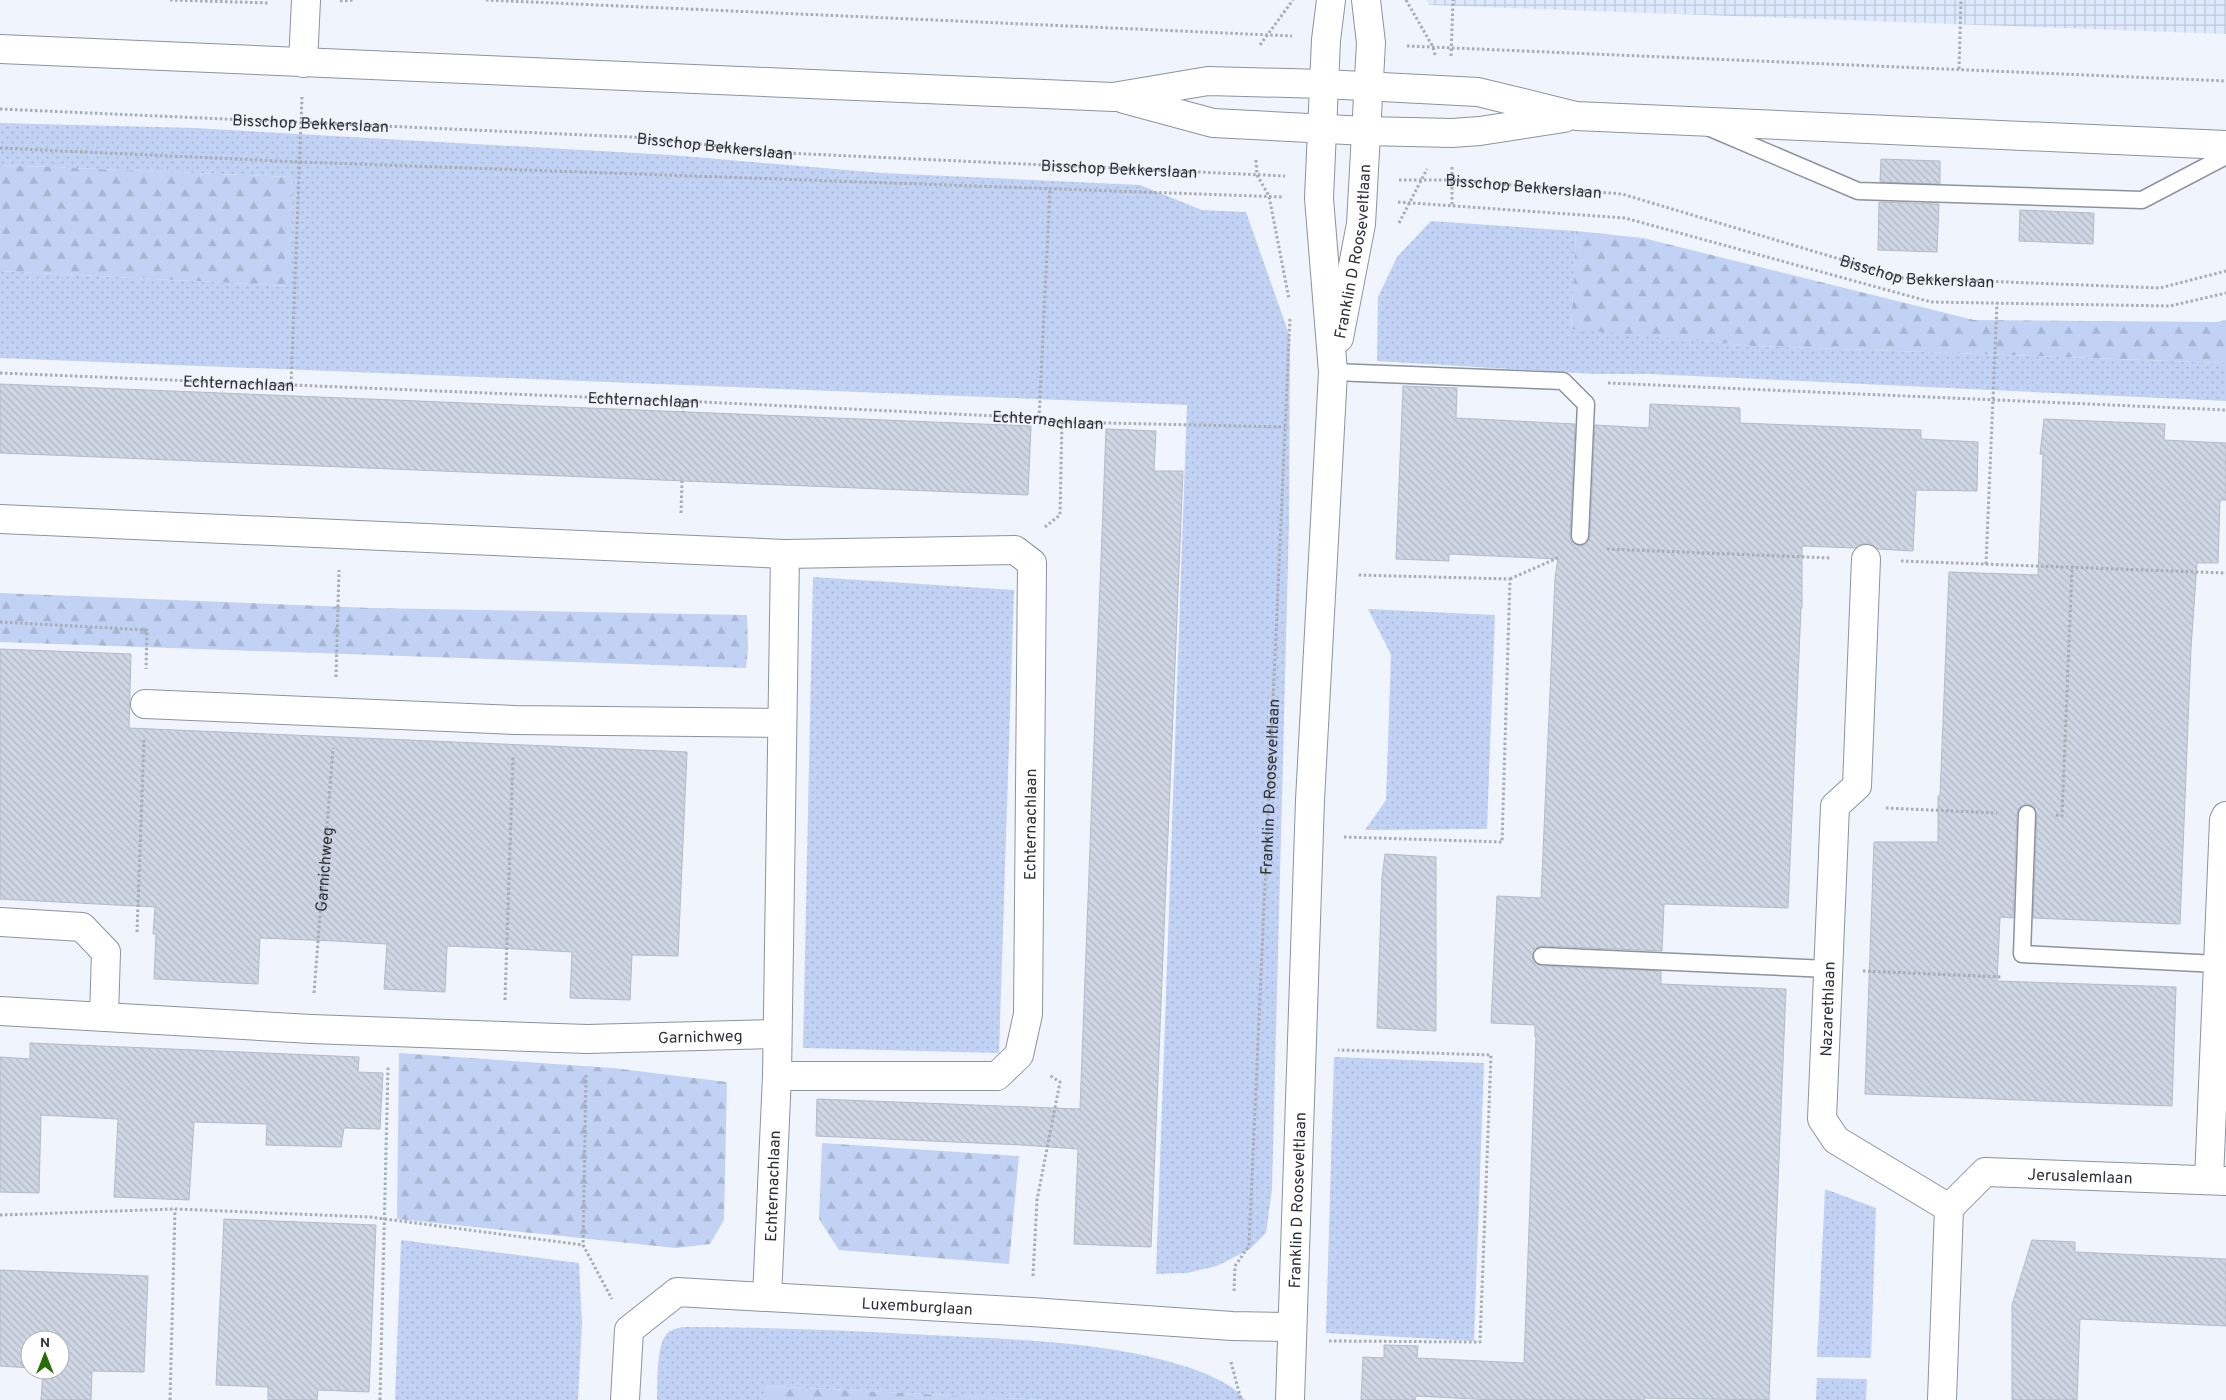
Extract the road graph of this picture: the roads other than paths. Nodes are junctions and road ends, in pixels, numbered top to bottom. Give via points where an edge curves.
1 (1331, 0) edge
2 (1366, 0) edge
3 (306, 2) edge
4 (0, 49) edge
5 (304, 63) junction
6 (1324, 84) junction
7 (1368, 86) junction
8 (1113, 97) junction
9 (1576, 116) junction
10 (1694, 122) junction
11 (1322, 128) junction
12 (1366, 130) junction
13 (2226, 145) edge
14 (2226, 156) edge
15 (1332, 372) junction
16 (0, 519) edge
17 (1580, 536) dead end
18 (785, 554) junction
19 (1866, 559) dead end
20 (145, 704) road end
21 (782, 723) junction
22 (2027, 814) road end
23 (2226, 816) edge
24 (0, 922) edge
25 (1542, 956) dead end
26 (2217, 964) junction
27 (1828, 969) junction
28 (0, 1011) edge
29 (104, 1016) junction
30 (777, 1034) junction
31 (777, 1076) junction
32 (2217, 1180) edge
33 (1949, 1208) junction
34 (767, 1297) junction
35 (1291, 1334) junction
36 (625, 1400) edge
37 (1290, 1400) edge
38 (1942, 1400) edge

1 - 6 street, Franklin D Rooseveltlaan
2 - 7 street, Franklin D Rooseveltlaan via 1371,43
3 - 5 street
4 - 5 street
5 - 8 street
6 - 7 street
6 - 8 street via 1208,81
6 - 11 street, Franklin D Rooseveltlaan
7 - 9 street via 1478,92
7 - 12 street, Franklin D Rooseveltlaan
8 - 11 street via 1213,123
9 - 10 street
9 - 12 street via 1452,133
10 - 13 street
10 - 14 lane via 1858,192 2142,200
11 - 12 street
11 - 15 street, Franklin D Rooseveltlaan via 1319,198
12 - 15 street, Franklin D Rooseveltlaan via 1361,224
15 - 17 lane via 1563,381 1586,404
15 - 35 street, Franklin D Rooseveltlaan via 1309,836
16 - 18 street
18 - 21 street, Echternachlaan
18 - 31 street, Echternachlaan via 1015,550 1032,563 1028,1014 1019,1055 997,1076
19 - 27 street, Nazarethlaan via 1857,786 1835,806
20 - 21 street via 514,720
21 - 30 street, Echternachlaan
22 - 26 lane via 2022,954
23 - 26 street
24 - 29 street via 82,927 106,952
25 - 27 lane
26 - 32 street
27 - 33 street, Nazarethlaan via 1822,1119 1836,1140
28 - 29 street, Garnichweg
29 - 30 street, Garnichweg via 311,1029 587,1039
30 - 31 street, Echternachlaan
31 - 34 street, Echternachlaan
32 - 33 street, Jerusalemlaan via 1985,1172
33 - 38 street
34 - 35 street, Luxemburglaan via 1232,1326
34 - 36 street, Luxemburglaan via 677,1292 629,1330
35 - 37 street, Franklin D Rooseveltlaan

